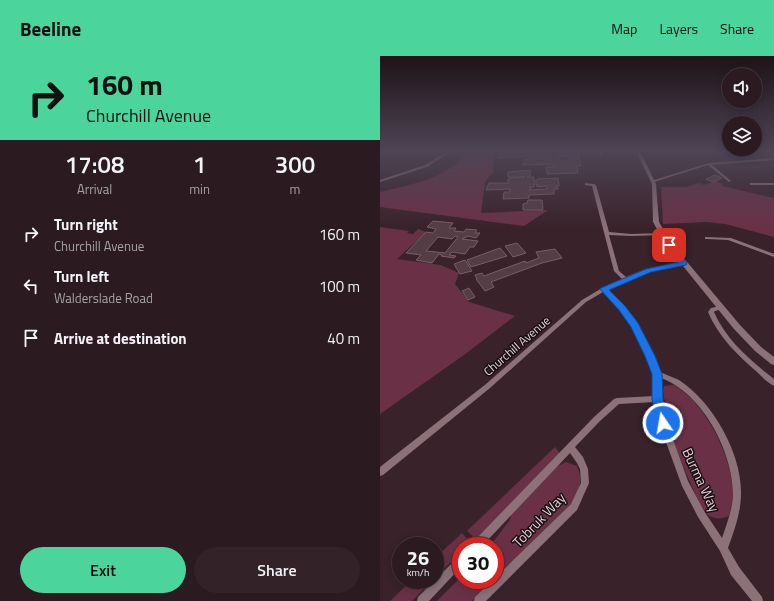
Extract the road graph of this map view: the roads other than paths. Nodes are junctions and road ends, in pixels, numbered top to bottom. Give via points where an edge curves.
1 (394, 176) edge
2 (650, 176) edge
3 (670, 176) edge
4 (724, 176) edge
5 (380, 181) edge
6 (729, 181) dead end
7 (653, 182) junction
8 (586, 184) dead end
9 (751, 184) dead end
10 (774, 184) edge
11 (607, 233) junction
12 (663, 234) junction
13 (707, 238) dead end
14 (774, 256) edge
15 (683, 263) junction
16 (625, 279) junction
17 (604, 289) junction
18 (720, 308) junction
19 (774, 362) edge
20 (657, 374) junction
21 (774, 383) edge
22 (658, 399) junction
23 (570, 447) junction
24 (380, 472) edge
25 (484, 537) edge
26 (723, 548) junction
27 (452, 569) edge
28 (422, 601) edge
29 (480, 601) edge
30 (758, 601) edge

1 - 5 street
2 - 7 street
3 - 7 street
4 - 6 street
7 - 12 street via 656,222
8 - 11 street via 594,185
9 - 10 street
11 - 12 street
11 - 16 street via 617,272
12 - 15 street
13 - 14 street via 729,239
15 - 16 street, Churchill Avenue via 649,270
15 - 18 street
16 - 17 street, Churchill Avenue
17 - 20 street, Burma Way via 635,326
17 - 24 street, Churchill Avenue via 584,302 488,386
18 - 19 street via 751,342
18 - 21 street via 711,312 722,332 748,361
20 - 22 street, Burma Way
20 - 26 street, Burma Way via 678,383 694,396 723,440 734,465 737,494 733,522
22 - 23 street via 617,401
22 - 26 street, Burma Way via 663,423 685,483 700,514
23 - 25 street
23 - 29 street, Tobruk Way via 584,469 584,483 574,507
26 - 30 street, Burma Way via 735,571
27 - 28 street

